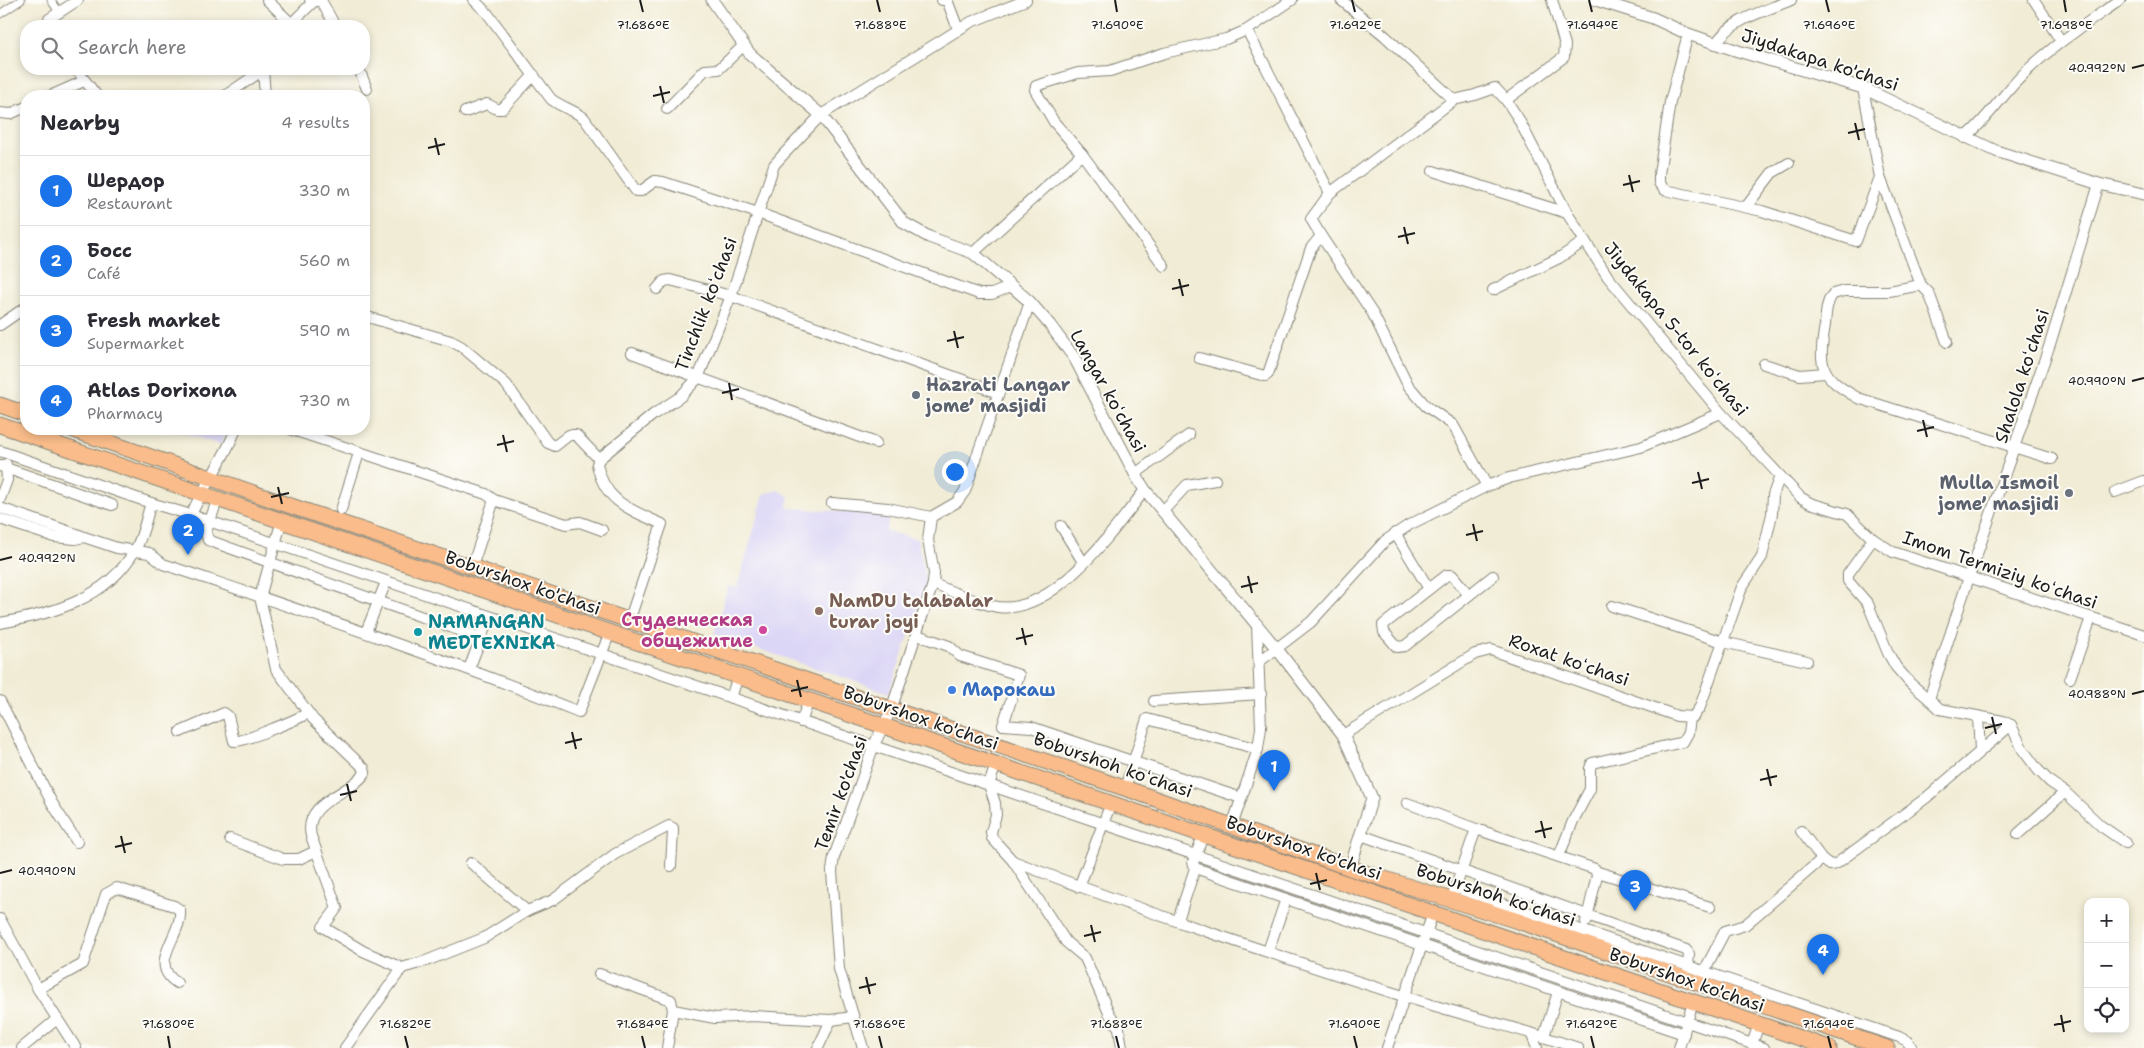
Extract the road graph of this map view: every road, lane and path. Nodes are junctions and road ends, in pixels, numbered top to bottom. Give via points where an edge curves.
1 (21, 0) edge
2 (51, 0) edge
3 (78, 0) edge
4 (267, 0) edge
5 (474, 0) edge
6 (712, 0) edge
7 (942, 0) edge
8 (1026, 0) edge
9 (1292, 0) edge
10 (1341, 0) edge
11 (1552, 0) edge
12 (1596, 0) edge
13 (1791, 0) edge
14 (2034, 0) edge
15 (2120, 0) edge
16 (311, 1) edge
17 (1608, 1) edge
18 (59, 12) junction
19 (0, 14) edge
20 (49, 20) edge
21 (285, 20) edge
22 (294, 20) edge
23 (332, 20) edge
24 (958, 29) junction
25 (1247, 30) junction
26 (1688, 34) junction
27 (2061, 41) junction
28 (1716, 44) junction
29 (744, 45) junction
30 (80, 75) edge
31 (255, 75) edge
32 (263, 75) edge
33 (362, 75) edge
34 (534, 75) junction
35 (84, 81) junction
36 (1863, 88) junction
37 (368, 89) dead end
38 (64, 90) edge
39 (92, 90) edge
40 (233, 90) edge
41 (265, 90) edge
42 (1454, 100) junction
43 (1506, 100) junction
44 (668, 109) dead end
45 (20, 110) edge
46 (465, 112) dead end
47 (0, 113) edge
48 (821, 115) junction
49 (1965, 138) junction
50 (1082, 154) junction
51 (1789, 163) dead end
52 (1432, 171) dead end
53 (1880, 177) junction
54 (2099, 184) junction
55 (1330, 193) junction
56 (2144, 194) edge
57 (1746, 207) junction
58 (758, 213) junction
59 (1567, 213) junction
60 (1320, 236) junction
61 (1585, 242) junction
62 (973, 253) junction
63 (1164, 266) dead end
64 (1921, 285) junction
65 (1012, 286) junction
66 (657, 289) dead end
67 (1493, 290) dead end
68 (731, 296) junction
69 (1030, 302) junction
70 (20, 311) edge
71 (370, 318) edge
72 (0, 325) edge
73 (1947, 342) dead end
74 (632, 353) dead end
75 (1199, 358) dead end
76 (1764, 364) dead end
77 (1825, 373) junction
78 (698, 378) junction
79 (999, 393) junction
80 (0, 405) edge
81 (20, 412) edge
82 (1721, 412) junction
83 (0, 425) edge
84 (20, 432) edge
85 (30, 435) edge
86 (89, 435) edge
87 (233, 435) edge
88 (307, 435) edge
89 (1190, 435) dead end
90 (876, 444) dead end
91 (2015, 448) junction
92 (5, 453) edge
93 (359, 453) junction
94 (599, 459) junction
95 (2052, 460) dead end
96 (3, 467) edge
97 (1135, 474) junction
98 (210, 476) junction
99 (1780, 476) junction
100 (1215, 480) dead end
101 (2144, 481) edge
102 (1487, 486) junction
103 (1146, 490) junction
104 (202, 492) junction
105 (2115, 492) dead end
106 (218, 498) junction
107 (0, 499) edge
108 (494, 500) junction
109 (151, 503) junction
110 (832, 503) dead end
111 (112, 505) dead end
112 (0, 508) edge
113 (341, 510) dead end
114 (1163, 510) junction
115 (191, 515) junction
116 (931, 517) junction
117 (0, 519) edge
118 (282, 520) junction
119 (210, 522) junction
120 (1060, 526) dead end
121 (602, 530) dead end
122 (1395, 533) junction
123 (84, 536) junction
124 (1874, 539) junction
125 (274, 543) junction
126 (135, 550) junction
127 (269, 562) junction
128 (1083, 562) junction
129 (472, 567) junction
130 (1493, 576) dead end
131 (1968, 577) junction
132 (386, 582) junction
133 (933, 584) junction
134 (1429, 589) junction
135 (1469, 595) junction
136 (260, 597) junction
137 (378, 601) junction
138 (1612, 606) dead end
139 (489, 617) junction
140 (2091, 618) junction
141 (629, 621) junction
142 (0, 623) edge
143 (1257, 624) junction
144 (366, 632) junction
145 (610, 632) junction
146 (917, 635) junction
147 (2144, 635) edge
148 (481, 638) junction
149 (1723, 642) junction
150 (1277, 649) junction
151 (602, 655) junction
152 (1806, 660) dead end
153 (1260, 661) junction
154 (468, 669) junction
155 (738, 676) junction
156 (2070, 678) dead end
157 (1261, 694) junction
158 (731, 698) junction
159 (1929, 699) junction
160 (809, 700) junction
161 (0, 701) edge
162 (1154, 701) dead end
163 (891, 710) junction
164 (308, 714) junction
165 (1978, 717) junction
166 (1690, 718) junction
167 (802, 722) junction
168 (2011, 725) junction
169 (883, 726) junction
170 (180, 732) dead end
171 (1343, 735) junction
172 (874, 745) junction
173 (1258, 749) junction
174 (1980, 750) junction
175 (1133, 761) junction
176 (996, 764) junction
177 (989, 784) junction
178 (1125, 788) junction
179 (2065, 792) junction
180 (1241, 798) junction
181 (1111, 803) junction
182 (1407, 803) dead end
183 (1103, 824) junction
184 (1232, 826) junction
185 (1476, 829) junction
186 (1801, 831) dead end
187 (1204, 834) junction
188 (2018, 834) dead end
189 (1361, 835) junction
190 (230, 839) dead end
191 (76, 842) dead end
192 (2126, 843) dead end
193 (316, 851) junction
194 (1196, 855) junction
195 (1559, 856) junction
196 (1822, 859) junction
197 (1013, 861) junction
198 (471, 863) dead end
199 (671, 866) dead end
200 (1195, 868) junction
201 (1350, 868) junction
202 (1462, 871) junction
203 (1598, 872) junction
204 (1079, 887) junction
205 (1454, 894) junction
206 (1286, 899) junction
207 (1710, 907) dead end
208 (527, 911) junction
209 (1433, 913) junction
210 (1587, 916) junction
211 (0, 919) edge
212 (1178, 920) junction
213 (1629, 931) junction
214 (1426, 933) junction
215 (1581, 937) junction
216 (1422, 945) junction
217 (1268, 951) junction
218 (1622, 951) junction
219 (1688, 967) junction
220 (402, 968) junction
221 (599, 974) dead end
222 (1701, 978) junction
223 (177, 982) dead end
224 (38, 989) junction
225 (1558, 992) junction
226 (1405, 997) junction
227 (1693, 1002) junction
228 (673, 1010) junction
229 (854, 1017) junction
230 (57, 1019) junction
231 (831, 1020) junction
232 (1687, 1022) junction
233 (1759, 1024) junction
234 (1532, 1033) junction
235 (1684, 1034) junction
236 (1544, 1036) junction
237 (1752, 1044) junction
238 (1814, 1045) edge
239 (22, 1048) edge
240 (76, 1048) edge
241 (345, 1048) edge
242 (667, 1048) edge
243 (818, 1048) edge
244 (863, 1048) edge
245 (1122, 1048) edge
246 (1387, 1048) edge
247 (1537, 1048) edge
248 (1578, 1048) edge
249 (1679, 1048) edge
250 (1764, 1048) edge
251 (1829, 1048) edge
252 (1887, 1048) edge
253 (1912, 1048) edge

1 - 19 street
2 - 18 street
3 - 18 street
4 - 21 street
5 - 34 street
6 - 29 street, Langar koʻchasi
7 - 24 street via 947,0
8 - 24 street, Tinchlik koʻchasi
9 - 25 street
10 - 42 street
11 - 43 street via 1565,45 1564,58
12 - 17 street, Jiydakapa ko'chasi
13 - 28 street via 1737,23 1721,35
14 - 27 street
15 - 27 street
16 - 22 street
16 - 23 street via 322,2
17 - 26 street, Jiydakapa ko'chasi
18 - 20 street
24 - 48 street, Tinchlik koʻchasi
25 - 50 street via 1226,39 1164,53 1110,71 1078,73 1036,86 1035,90 1054,122
25 - 55 street
26 - 28 street, Jiydakapa ko'chasi
26 - 57 street via 1670,102 1659,183 1665,190
27 - 49 street via 2014,84 1984,123
28 - 36 street, Jiydakapa ko'chasi
29 - 44 street via 719,69 705,70
29 - 48 street, Langar koʻchasi via 750,54
30 - 35 street
31 - 40 street
32 - 41 street
33 - 37 street
34 - 46 street via 502,109 486,104
34 - 58 street via 557,104 584,118 636,191 655,181 663,182
35 - 38 street
35 - 39 street
36 - 49 street, Jiydakapa ko'chasi
36 - 53 street
42 - 43 street via 1495,88
42 - 55 street
43 - 59 street, Jiydakapa 5-tor koʻchasi
45 - 47 street via 10,114
48 - 58 street, Tinchlik koʻchasi via 774,165
48 - 62 street, Langar koʻchasi via 904,223 929,237
49 - 54 street, Jiydakapa ko'chasi
50 - 62 street
50 - 63 street
51 - 57 street via 1772,173
52 - 59 street
53 - 57 street via 1856,241
53 - 64 street
54 - 56 street, Jiydakapa ko'chasi
54 - 91 street, Shalola koʻchasi
55 - 60 street via 1311,219
58 - 65 street via 980,294 992,294
58 - 68 street, Tinchlik koʻchasi
59 - 61 street, Jiydakapa 5-tor koʻchasi
60 - 75 street via 1311,248 1268,374 1265,376
60 - 102 street via 1373,314 1408,385 1426,406 1453,425
61 - 67 street
61 - 82 street, Jiydakapa 5-tor koʻchasi via 1608,277
62 - 65 street, Langar koʻchasi
64 - 73 street via 1929,293
64 - 77 street via 1889,291 1833,294 1820,350
65 - 69 street, Langar koʻchasi
66 - 68 street via 664,281 670,280
68 - 78 street, Tinchlik koʻchasi
68 - 79 street
69 - 79 street
69 - 97 street, Langar koʻchasi via 1075,359
70 - 72 street
71 - 94 street via 462,347 506,384 548,443 555,446 569,435 576,435
74 - 78 street
76 - 77 street via 1791,373
77 - 91 street via 1831,381 1858,398
78 - 90 street
78 - 94 street, Tinchlik koʻchasi via 680,397
79 - 116 street via 965,491 957,502
80 - 81 main road
82 - 99 street, Jiydakapa 5-tor koʻchasi
82 - 102 street via 1641,447
83 - 84 main road, Boburshox ko'chasi
85 - 104 main road, Boburshox ko'chasi
86 - 98 main road, Boburshoh koʻchasi
87 - 98 street via 225,455
88 - 93 street
89 - 97 street
91 - 95 street
91 - 131 street, Shalola koʻchasi
92 - 96 street
92 - 109 street
93 - 108 street via 486,494
93 - 113 street
94 - 141 street via 598,472 615,500 662,524
96 - 107 street via 8,480
96 - 111 street
97 - 103 street, Langar koʻchasi
98 - 104 street
98 - 129 main road, Boburshoh koʻchasi
99 - 124 street, Imom Termiziy koʻchasi via 1800,497 1847,514
99 - 149 street via 1773,495 1762,557 1742,587
100 - 114 street via 1187,485
101 - 105 street
102 - 122 street
103 - 114 street, Langar koʻchasi
103 - 128 street
104 - 106 main road, Boburshox ko'chasi
104 - 115 street
106 - 118 main road, Boburshox ko'chasi
106 - 119 street
108 - 121 street via 566,524 580,522
108 - 129 street
109 - 115 street
109 - 126 street
110 - 116 street via 888,508
112 - 123 street
114 - 143 street, Langar koʻchasi
115 - 119 street
116 - 133 street via 928,540
117 - 123 street via 54,537 75,539
118 - 125 street
118 - 145 main road, Boburshox ko'chasi
119 - 125 street
119 - 127 street via 206,532 208,540
120 - 128 street
122 - 134 street
122 - 150 street via 1311,622
123 - 126 street via 117,548
124 - 131 street, Imom Termiziy koʻchasi via 1893,552
124 - 159 street via 1848,574 1848,582 1868,604 1896,666
125 - 127 street
125 - 132 street
126 - 136 street via 149,553 163,564
126 - 142 street via 118,571 90,596
127 - 136 street
127 - 137 street
128 - 133 street via 1044,597 1017,607 998,606
129 - 141 main road, Boburshoh koʻchasi
130 - 135 street
131 - 140 street, Imom Termiziy koʻchasi
131 - 159 street, Shalola koʻchasi
132 - 137 street
132 - 139 street
133 - 146 street, Temir ko'chasi
134 - 135 street via 1447,575 1452,575
134 - 135 street via 1383,625 1384,632 1397,647 1405,646
136 - 144 street
136 - 164 street via 276,669
137 - 144 street
137 - 148 street
138 - 149 street
139 - 148 street
139 - 151 street
140 - 147 street, Imom Termiziy koʻchasi
140 - 156 street
141 - 163 main road, Boburshoh koʻchasi
143 - 150 street, Langar koʻchasi
143 - 153 street
144 - 154 street
145 - 151 street
145 - 155 main road, Boburshox ko'chasi
146 - 163 street, Temir ko'chasi
146 - 175 street via 949,646 960,656 1019,675 1003,724 1031,727
148 - 154 street
149 - 152 street
149 - 166 street via 1700,707
150 - 153 street
150 - 171 street, Langar koʻchasi
151 - 154 street via 579,712
151 - 158 street
153 - 157 street
155 - 158 street
155 - 160 main road, Boburshox ko'chasi
157 - 162 street
157 - 173 street
158 - 167 street
159 - 165 street via 1940,709
160 - 167 street
160 - 169 main road, Boburshox ko'chasi
161 - 191 street via 52,803
163 - 169 street, Temir ko'chasi
163 - 178 main road, Boburshoh koʻchasi
164 - 170 street via 239,742 234,741 228,716 224,713
164 - 193 street via 366,773 326,801 313,816 309,830
165 - 168 street
165 - 174 street
166 - 171 street, Roxat koʻchasi via 1492,650 1475,654
166 - 195 street via 1683,742 1592,763 1590,788 1572,821
167 - 172 street
168 - 174 street
168 - 179 street via 2030,760 2050,782
169 - 172 street, Temir ko'chasi
169 - 176 main road, Boburshox ko'chasi
171 - 189 street, Langar koʻchasi via 1372,798
172 - 177 street
172 - 229 street, Temir ko'chasi via 834,857 832,871 839,970
173 - 175 street via 1147,719
173 - 180 street
174 - 196 street via 1919,804 1836,864 1830,865
175 - 178 street
175 - 180 street
176 - 177 street
176 - 181 main road, Boburshox ko'chasi
177 - 183 street
177 - 197 street via 996,804 990,832
178 - 184 main road, Boburshoh koʻchasi
179 - 188 street
179 - 192 street via 2101,826
180 - 184 street
181 - 183 street
181 - 187 main road, Boburshox ko'chasi
182 - 185 street
183 - 194 street
183 - 204 street
184 - 201 main road, Boburshoh koʻchasi
185 - 195 street
185 - 202 street
186 - 196 street
187 - 194 street
187 - 209 main road, Boburshox ko'chasi
189 - 201 street, Langar koʻchasi
189 - 202 street
190 - 193 street via 283,859 300,859
193 - 220 street via 337,908 323,925 325,930
194 - 200 street
194 - 214 street
195 - 203 street via 1595,868
196 - 222 street via 1745,925 1725,931
197 - 204 street
197 - 245 street via 1066,942 1084,958 1119,1028
198 - 208 street
199 - 208 street via 673,828 669,826 616,854 553,900
200 - 206 street
200 - 212 street
201 - 205 main road, Boburshoh koʻchasi
202 - 205 street
202 - 210 street
203 - 207 street
203 - 210 street
204 - 212 street
205 - 215 main road, Boburshoh koʻchasi
206 - 216 street
206 - 217 street
208 - 220 street via 484,938
209 - 214 street
209 - 227 main road, Boburshox ko'chasi
210 - 213 street
210 - 215 street
211 - 224 street
212 - 217 street
213 - 218 street
213 - 219 street via 1686,950 1689,954
214 - 216 street
214 - 232 street
215 - 218 main road, Boburshoh koʻchasi
216 - 225 street
216 - 226 street
217 - 226 street
218 - 219 street
218 - 222 main road, Boburshoh koʻchasi
219 - 222 street
220 - 241 street
221 - 228 street via 667,998 673,1004
222 - 252 main road, Boburshoh koʻchasi
222 - 253 street via 1899,1038
223 - 224 street via 166,974 164,964 180,910 117,888 106,894 83,964
224 - 230 street
225 - 235 street
225 - 236 street
226 - 234 street
226 - 246 street
227 - 232 street
227 - 233 main road, Boburshox ko'chasi
228 - 231 street via 715,1018 753,1016
228 - 242 street
229 - 231 street
229 - 244 street, Temir ko'chasi
230 - 239 street
230 - 240 street
231 - 243 street
232 - 235 street
232 - 237 street
233 - 237 street
233 - 238 main road, Boburshox ko'chasi
234 - 236 street
234 - 247 street
235 - 249 street
236 - 248 street
237 - 250 street
238 - 251 main road, Boburshox ko'chasi

